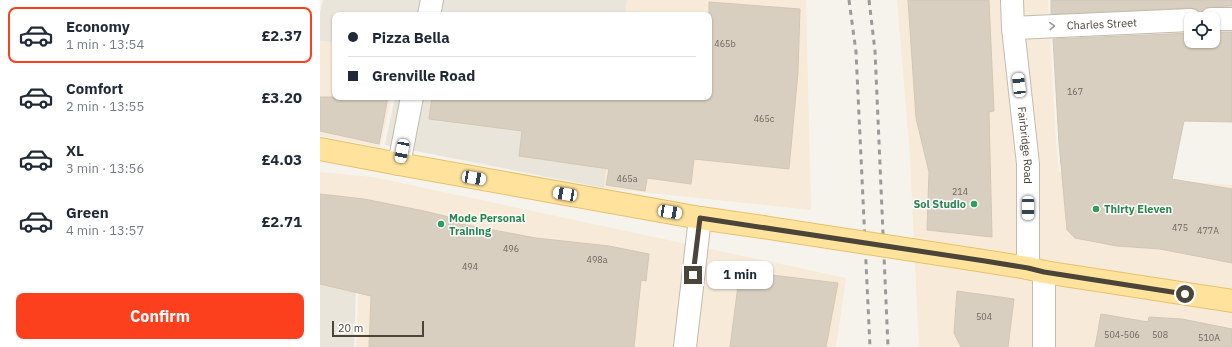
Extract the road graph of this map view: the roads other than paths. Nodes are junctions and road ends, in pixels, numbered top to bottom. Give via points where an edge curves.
1 (432, 0) edge
2 (1012, 0) edge
3 (430, 12) edge
4 (1232, 18) edge
5 (1220, 19) edge
6 (1184, 20) edge
7 (1013, 28) junction
8 (411, 100) edge
9 (320, 149) edge
10 (399, 164) junction
11 (700, 218) junction
12 (1036, 270) junction
13 (1232, 301) edge
14 (685, 347) edge
15 (1044, 347) edge

1 - 3 street
2 - 7 street, Fairbridge Road
4 - 5 street
7 -> 6 street, Charles Street
7 - 12 street, Fairbridge Road via 1028,164
8 - 10 street
9 - 10 main road
10 - 11 main road
11 - 12 main road, bridge
11 - 14 street
12 - 13 main road
12 - 15 street, Fairbridge Road

